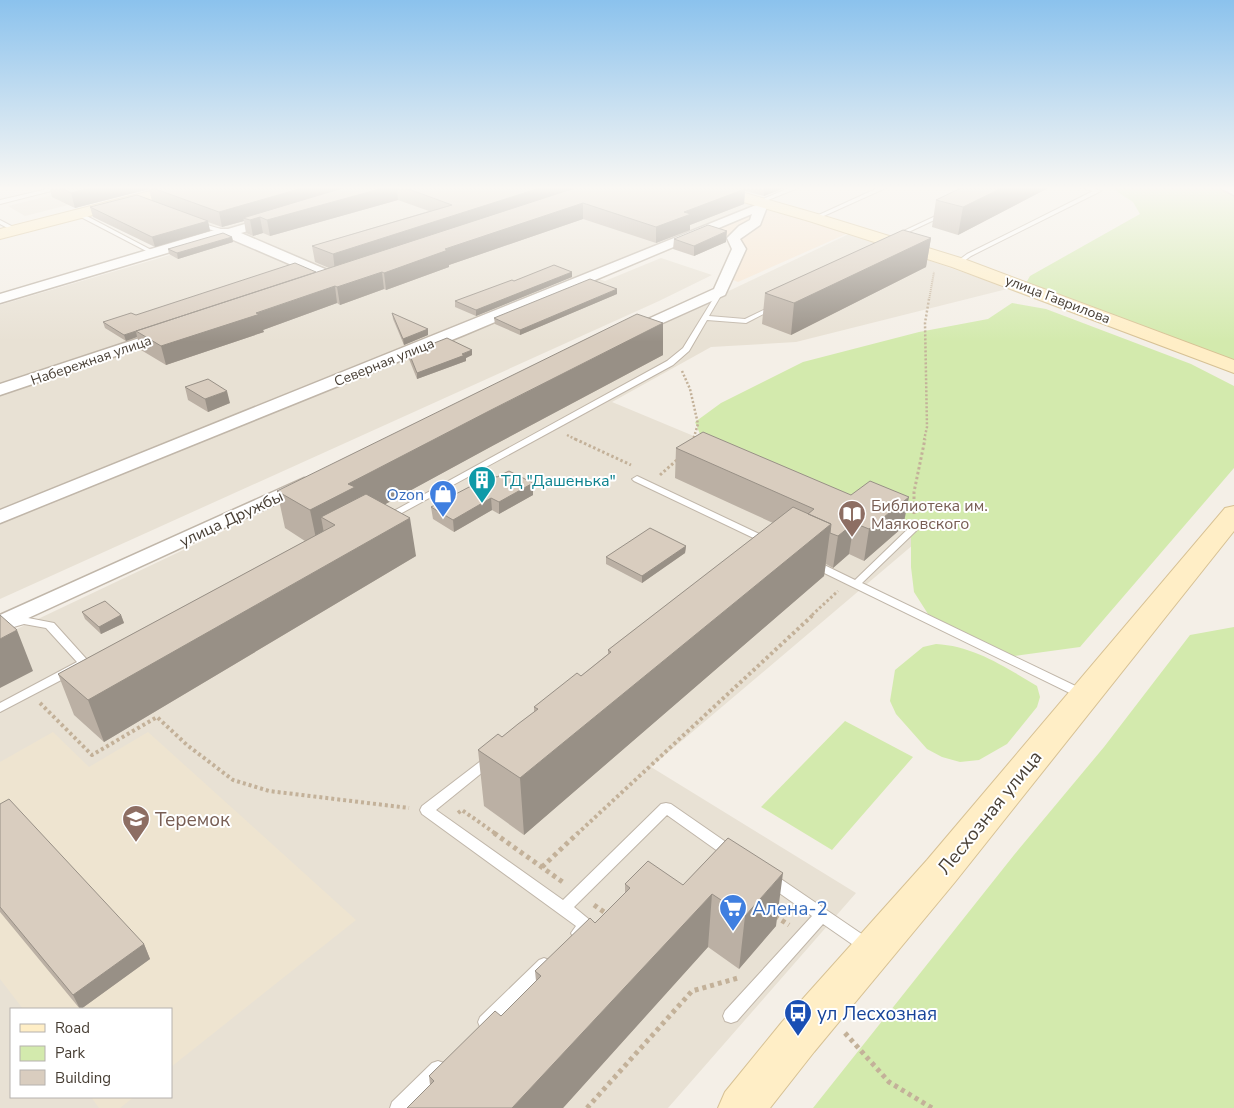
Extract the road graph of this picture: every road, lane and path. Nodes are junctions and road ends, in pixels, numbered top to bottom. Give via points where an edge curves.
1 (127, 239) edge
2 (203, 239) edge
3 (243, 239) edge
4 (680, 239) edge
5 (733, 239) edge
6 (878, 239) edge
7 (907, 239) edge
8 (1004, 239) edge
9 (897, 245) junction
10 (154, 253) junction
11 (933, 254) junction
12 (958, 262) junction
13 (317, 284) edge
14 (720, 292) junction
15 (0, 299) edge
16 (781, 304) edge
17 (704, 318) junction
18 (184, 328) edge
19 (612, 342) edge
20 (676, 359) junction
21 (1234, 367) edge
22 (0, 390) edge
23 (552, 428) junction
24 (690, 446) edge
25 (680, 458) edge
26 (324, 475) edge
27 (657, 477) junction
28 (642, 481) joint
29 (666, 481) dead end
30 (1234, 514) edge
31 (0, 517) edge
32 (380, 521) edge
33 (915, 527) joint
34 (755, 550) edge
35 (805, 560) edge
36 (853, 582) junction
37 (0, 624) edge
38 (0, 628) edge
39 (29, 692) junction
40 (1085, 696) junction
41 (0, 708) edge
42 (504, 750) edge
43 (428, 810) junction
44 (740, 859) edge
45 (542, 867) dead end
46 (756, 870) edge
47 (564, 908) junction
48 (614, 910) edge
49 (772, 914) edge
50 (822, 915) junction
51 (601, 922) edge
52 (804, 935) junction
53 (873, 950) junction
54 (757, 987) junction
55 (823, 1008) junction
56 (731, 1016) dead end
57 (474, 1033) edge
58 (447, 1060) edge
59 (398, 1108) edge
60 (587, 1108) edge
61 (741, 1108) edge
62 (932, 1108) edge

1 - 10 lane
2 - 10 street
3 - 13 street via 339,277
4 - 31 street, Северная улица via 467,329 144,456
5 - 14 street via 739,249
6 - 9 street, улица Гаврилова
7 - 9 lane
8 - 12 lane
9 - 11 street, улица Гаврилова
10 - 15 street
11 - 12 street, улица Гаврилова
11 - 33 path via 935,266 925,323 927,427 914,492
12 - 21 street, улица Гаврилова
14 - 17 lane
14 - 19 street
16 - 17 lane via 746,321
17 - 20 lane via 686,350
18 - 22 street, Набережная улица
20 - 23 lane
20 - 24 path via 690,389 698,424
23 - 27 path
23 - 32 lane
25 - 27 path
26 - 37 street, улица Дружбы
27 - 28 path
27 - 29 path
28 - 34 lane via 771,543
30 - 40 street, Лесхозная улица
33 - 36 lane
35 - 36 lane
36 - 40 lane
36 - 45 path
38 - 39 lane via 23,620 50,625 89,662
39 - 41 lane
39 - 43 path via 92,755 157,718 233,780 269,791
40 - 53 street, Лесхозная улица
42 - 43 lane
43 - 47 lane
44 - 47 lane via 666,808
46 - 50 lane
47 - 57 lane via 586,924
48 - 51 path
49 - 52 path
50 - 52 lane
50 - 53 lane
52 - 54 lane
53 - 55 street, Лесхозная улица
54 - 56 lane
54 - 60 path via 743,977 692,991
55 - 61 street, Лесхозная улица
55 - 62 path via 889,1082
58 - 59 lane

